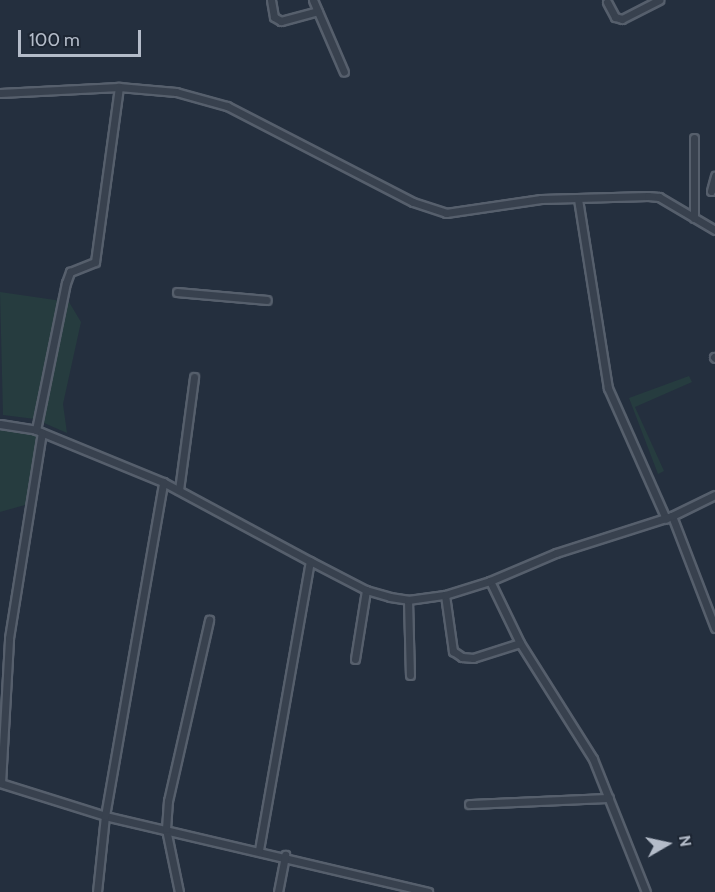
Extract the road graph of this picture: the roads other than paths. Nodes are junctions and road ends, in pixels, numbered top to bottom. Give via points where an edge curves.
1 (271, 0) edge
2 (313, 0) edge
3 (659, 0) edge
4 (607, 3) dead end
5 (318, 11) junction
6 (344, 72) dead end
7 (119, 87) junction
8 (0, 93) edge
9 (694, 138) dead end
10 (715, 176) edge
11 (711, 191) dead end
12 (578, 199) junction
13 (694, 218) junction
14 (715, 230) edge
15 (177, 292) dead end
16 (267, 300) dead end
17 (194, 377) dead end
18 (0, 424) edge
19 (39, 431) junction
20 (163, 482) junction
21 (179, 490) junction
22 (715, 495) edge
23 (669, 518) junction
24 (310, 561) junction
25 (490, 581) junction
26 (366, 590) junction
27 (445, 595) junction
28 (408, 600) junction
29 (209, 620) dead end
30 (715, 628) edge
31 (520, 643) junction
32 (355, 659) dead end
33 (410, 675) dead end
34 (0, 783) edge
35 (609, 798) junction
36 (469, 804) dead end
37 (105, 816) junction
38 (166, 829) junction
39 (259, 850) junction
40 (285, 855) junction
41 (97, 892) edge
42 (180, 892) edge
43 (278, 892) edge
44 (428, 892) edge
45 (646, 892) edge

1 - 5 street via 274,17 281,21
2 - 5 street
3 - 4 street via 622,19 615,17
5 - 6 street
7 - 8 street
7 - 12 street via 176,93 227,106 438,211 456,214 520,201
7 - 19 street via 95,262 70,272 66,283
9 - 13 street
10 - 11 street
12 - 13 street via 658,197
12 - 23 street via 608,388
13 - 14 street
15 - 16 street
17 - 21 street
18 - 19 street
19 - 20 street
19 - 34 street via 9,638
20 - 21 street
20 - 37 street
21 - 24 street
22 - 23 street
23 - 25 street via 556,552
23 - 30 street
24 - 26 street
24 - 39 street
25 - 27 street
25 - 31 street
26 - 28 street
26 - 32 street
27 - 28 street
27 - 31 street via 453,651 462,657 473,658
28 - 33 street
29 - 38 street via 168,801
31 - 35 street via 582,738
34 - 37 street
35 - 36 street
35 - 45 street
37 - 38 street
37 - 41 street
38 - 39 street
38 - 42 street
39 - 40 street
40 - 43 street
40 - 44 street

